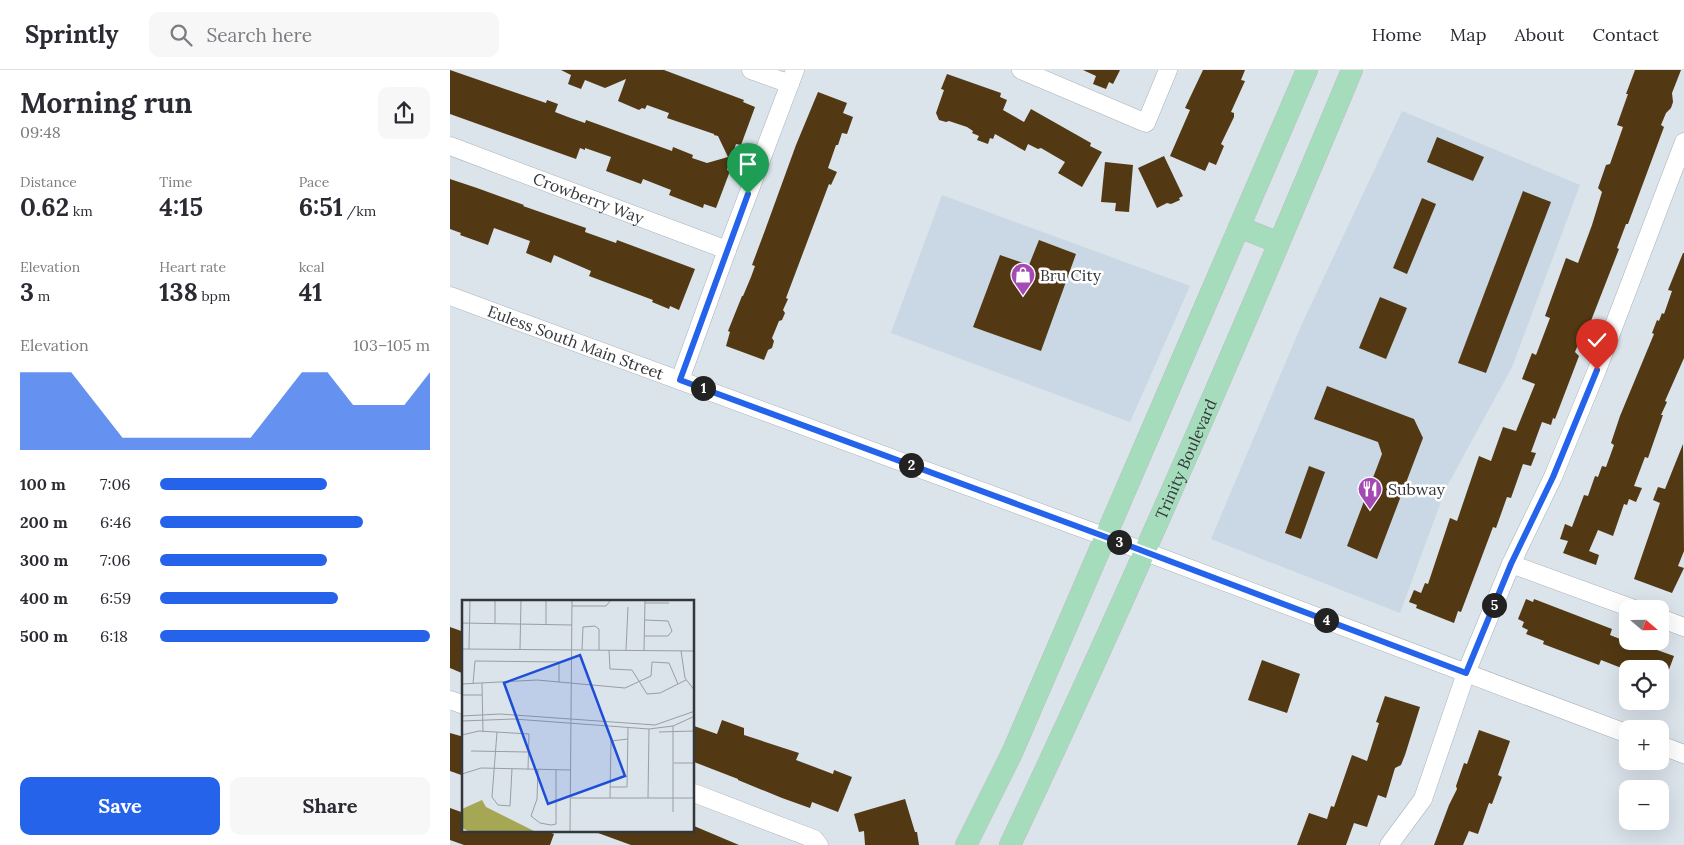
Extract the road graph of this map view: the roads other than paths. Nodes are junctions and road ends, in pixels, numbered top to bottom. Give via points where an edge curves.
1 (751, 70) edge
2 (1021, 70) edge
3 (1168, 70) edge
4 (1307, 70) edge
5 (1352, 70) edge
6 (793, 77) edge
7 (1684, 142) edge
8 (450, 146) edge
9 (1239, 227) junction
10 (1279, 243) junction
11 (727, 250) junction
12 (450, 296) edge
13 (680, 380) junction
14 (1106, 537) junction
15 (1144, 552) junction
16 (1511, 564) junction
17 (1619, 604) edge
18 (1669, 621) edge
19 (1684, 627) edge
20 (1466, 673) junction
21 (450, 700) edge
22 (462, 704) edge
23 (1619, 731) edge
24 (1669, 749) edge
25 (1684, 754) edge
26 (695, 793) edge
27 (819, 845) edge
28 (966, 845) edge
29 (1010, 845) edge
30 (1388, 845) edge

1 - 6 street
2 - 3 street via 1146,123
4 - 9 main road
5 - 10 main road, Trinity Boulevard
6 - 11 street
7 - 16 street via 1594,378 1553,477
8 - 11 street, Crowberry Way
9 - 10 main road
9 - 14 main road
10 - 15 main road, Trinity Boulevard
11 - 13 street
12 - 13 street, Euless South Main Street
13 - 14 street, Euless South Main Street
14 - 15 street, Euless South Main Street
14 - 28 main road via 1012,753
15 - 20 street, Euless South Main Street
15 - 29 main road, Trinity Boulevard
16 - 17 street
16 - 20 street
18 - 19 street
20 - 23 street, Euless South Main Street
20 - 30 street via 1423,799
21 - 22 street
24 - 25 street
26 - 27 street via 814,839

